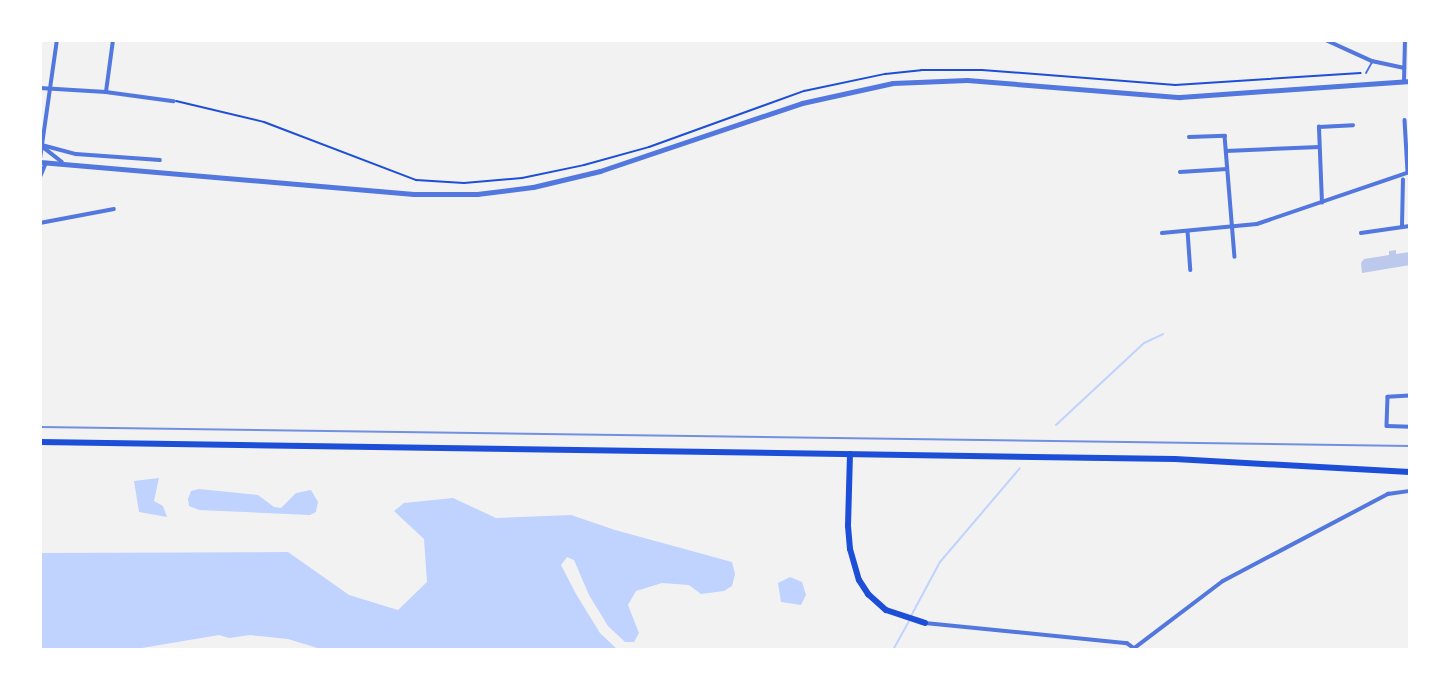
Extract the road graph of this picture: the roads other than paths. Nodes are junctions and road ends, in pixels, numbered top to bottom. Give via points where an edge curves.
1 (57, 40) edge
2 (113, 40) edge
3 (1326, 40) edge
4 (1405, 40) edge
5 (1372, 61) junction
6 (1404, 68) junction
7 (1366, 73) road end
8 (1407, 81) edge
9 (40, 88) edge
10 (50, 88) junction
11 (106, 92) junction
12 (173, 101) road end
13 (1405, 120) dead end
14 (1353, 125) dead end
15 (1189, 137) dead end
16 (41, 146) edge
17 (1320, 147) junction
18 (1226, 151) junction
19 (160, 160) dead end
20 (42, 161) edge
21 (65, 164) junction
22 (1227, 169) junction
23 (1180, 172) dead end
24 (1409, 172) edge
25 (40, 177) edge
26 (1403, 180) dead end
27 (1322, 203) junction
28 (114, 209) dead end
29 (40, 223) edge
30 (1402, 226) junction
31 (1410, 226) edge
32 (1232, 228) junction
33 (1188, 231) junction
34 (1161, 233) dead end
35 (1362, 233) dead end
36 (1235, 257) dead end
37 (1191, 270) dead end
38 (1410, 396) edge
39 (1410, 426) edge
40 (40, 442) edge
41 (850, 454) junction
42 (1410, 472) edge
43 (1410, 491) edge
44 (921, 622) joint
45 (1133, 649) edge

1 - 10 street
2 - 11 street
3 - 5 street
4 - 6 street
5 - 6 street
5 - 7 lane
6 - 8 street
8 - 21 street via 1168,96 990,81 911,81 831,95 576,177 462,195
9 - 10 street
10 - 11 street
10 - 16 street
11 - 12 street
13 - 24 street
14 - 17 street via 1319,127
15 - 18 street via 1225,136
16 - 19 street via 76,155
16 - 20 street
16 - 21 street
17 - 18 street
17 - 27 street
18 - 22 street
20 - 21 street
20 - 25 street
22 - 23 street
22 - 32 street
24 - 27 street
26 - 30 street
27 - 32 street
28 - 29 street
30 - 31 street
30 - 35 street
32 - 33 street
32 - 36 street
33 - 34 street
33 - 37 street
38 - 39 street via 1388,397 1387,426
40 - 41 main road
41 - 42 main road via 1262,461
41 - 44 main road via 848,526 859,580 886,610
43 - 45 street via 1388,494 1233,576
44 - 45 street via 1127,643

